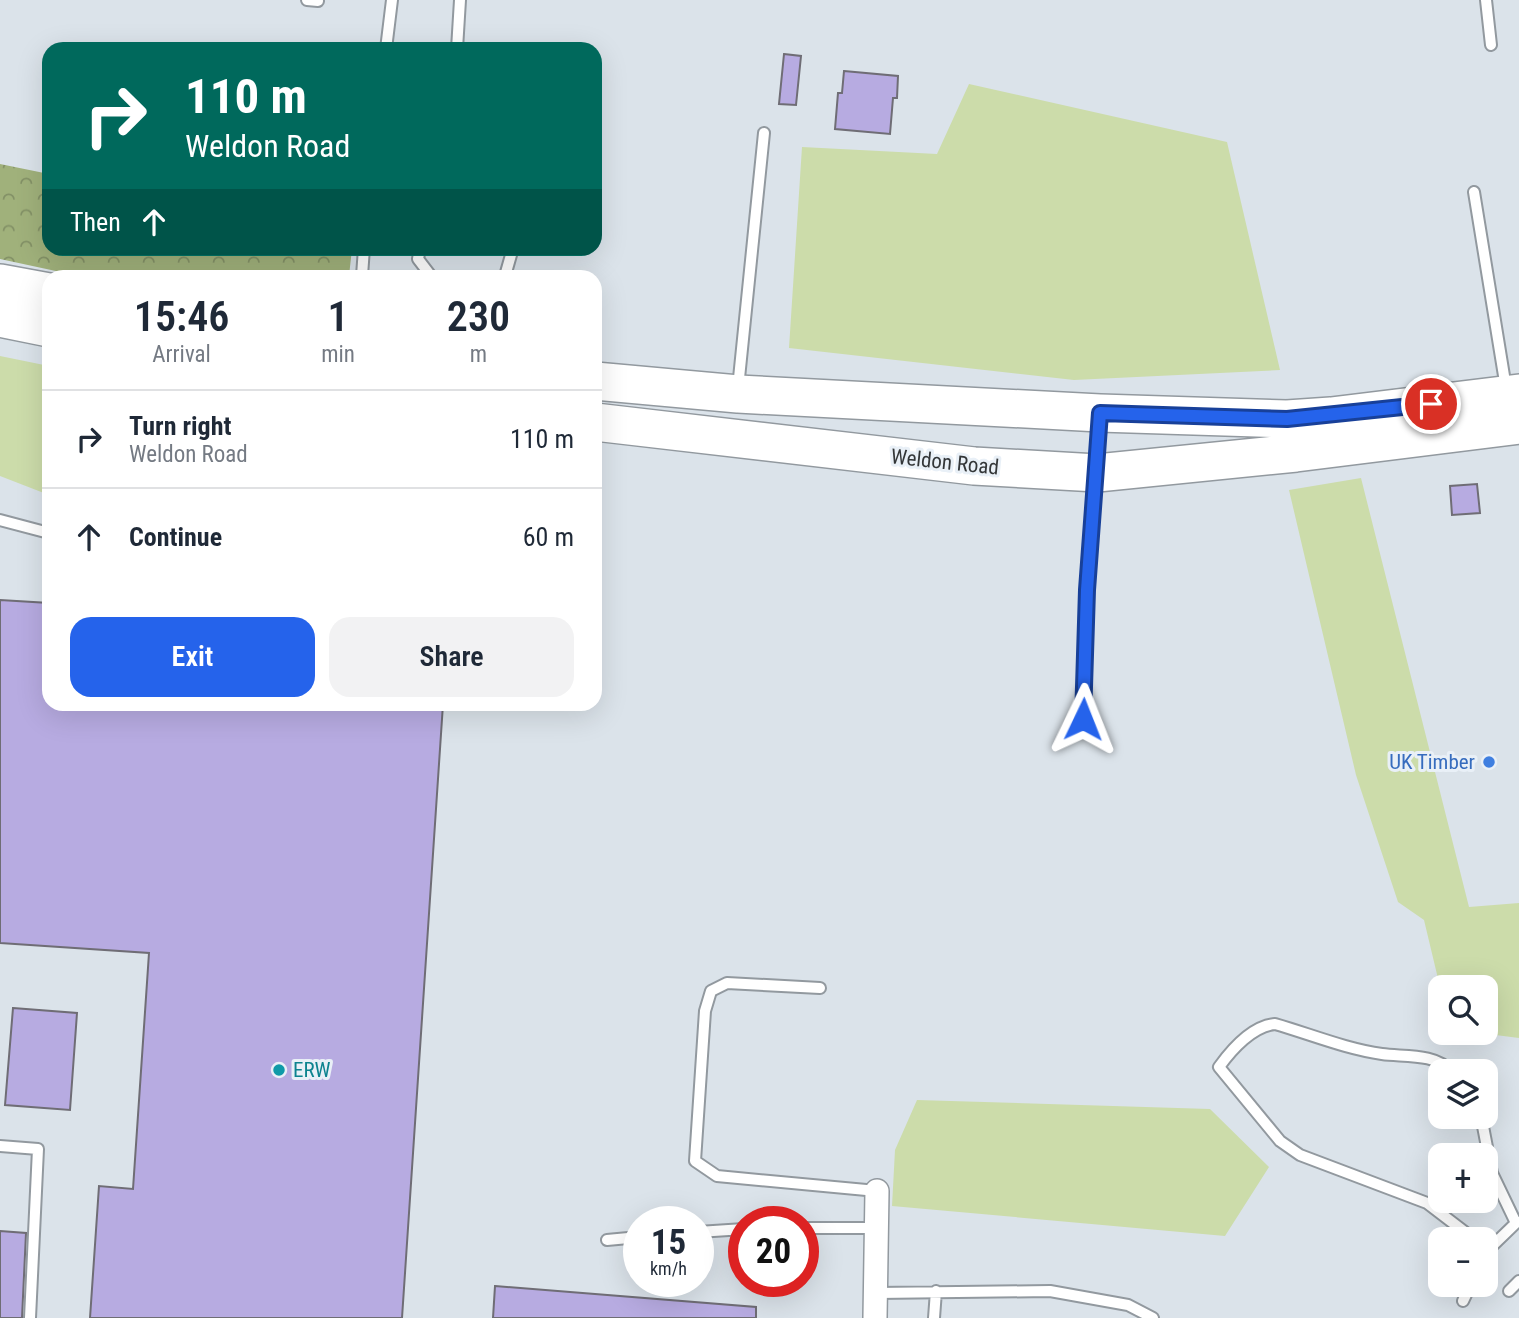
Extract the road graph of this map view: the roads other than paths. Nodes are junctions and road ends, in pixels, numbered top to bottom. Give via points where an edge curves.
1 (392, 0) edge
2 (460, 0) edge
3 (1486, 0) edge
4 (388, 42) edge
5 (457, 42) edge
6 (1492, 45) dead end
7 (764, 133) dead end
8 (1474, 192) dead end
9 (0, 283) edge
10 (42, 291) edge
11 (0, 318) edge
12 (42, 327) edge
13 (602, 382) edge
14 (737, 394) junction
15 (1515, 404) edge
16 (1100, 413) junction
17 (602, 423) edge
18 (1291, 436) junction
19 (1097, 473) junction
20 (0, 520) edge
21 (42, 531) edge
22 (1083, 719) dead end
23 (820, 988) dead end
24 (1429, 1059) edge
25 (1484, 1129) edge
26 (0, 1146) edge
27 (877, 1191) joint
28 (1517, 1222) edge
29 (1458, 1227) edge
30 (819, 1228) edge
31 (877, 1228) junction
32 (623, 1238) edge
33 (1498, 1239) edge
34 (607, 1240) dead end
35 (1519, 1281) edge
36 (936, 1291) junction
37 (1509, 1291) dead end
38 (877, 1293) junction
39 (1465, 1297) edge
40 (1463, 1301) dead end
41 (30, 1318) edge
42 (875, 1318) edge
43 (934, 1318) edge
44 (1153, 1318) edge

1 - 4 lane
2 - 5 lane
3 - 6 lane
7 - 14 lane
8 - 15 lane
9 - 10 highway
11 - 12 highway
13 - 14 highway
14 - 16 highway
15 - 18 highway
16 - 18 highway
16 - 19 lane
17 - 19 highway, Weldon Road via 974,466
18 - 19 highway, Weldon Road
19 - 22 lane
20 - 21 lane
23 - 27 lane via 727,983 711,991 705,1011 695,1161 717,1175
24 - 29 lane via 1380,1054 1275,1024 1264,1025 1219,1067 1280,1141 1300,1155 1427,1203
25 - 28 lane via 1492,1172
26 - 41 lane via 38,1149
27 - 31 street
28 - 33 lane
30 - 31 lane
31 - 38 street
32 - 34 lane
35 - 37 lane
36 - 38 lane
36 - 43 lane
36 - 44 lane via 1050,1291 1129,1305
38 - 42 street
39 - 40 lane

